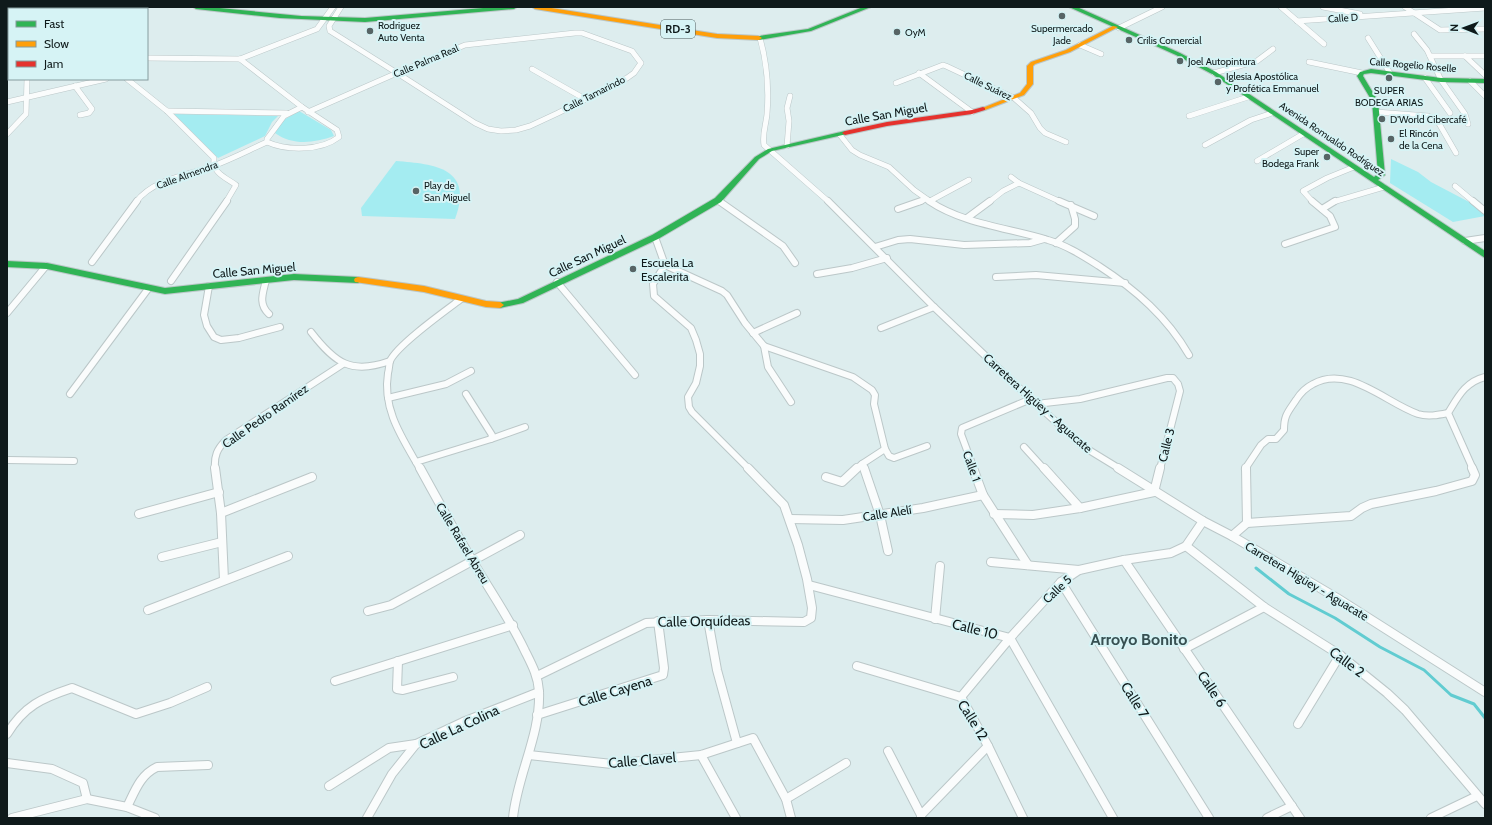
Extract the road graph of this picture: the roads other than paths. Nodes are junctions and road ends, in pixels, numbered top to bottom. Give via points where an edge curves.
1 (196, 7) edge
2 (248, 7) edge
3 (341, 7) edge
4 (462, 7) edge
5 (514, 7) edge
6 (535, 7) edge
7 (572, 7) edge
8 (850, 7) edge
9 (868, 7) edge
10 (1162, 7) edge
11 (1281, 7) edge
12 (1323, 7) edge
13 (1405, 7) edge
14 (1072, 8) edge
15 (1485, 8) edge
16 (1413, 13) junction
17 (1372, 16) junction
18 (329, 20) edge
19 (1297, 21) junction
20 (1117, 28) junction
21 (1485, 29) edge
22 (1477, 30) junction
23 (575, 33) joint
24 (1414, 34) dead end
25 (1485, 35) edge
26 (760, 38) junction
27 (1368, 38) dead end
28 (1324, 44) dead end
29 (1080, 45) junction
30 (1273, 49) dead end
31 (1101, 54) dead end
32 (1430, 56) junction
33 (1465, 56) junction
34 (1485, 56) edge
35 (148, 58) edge
36 (240, 59) junction
37 (1309, 62) dead end
38 (532, 69) dead end
39 (919, 73) junction
40 (1214, 73) junction
41 (1362, 73) junction
42 (1390, 73) junction
43 (396, 74) junction
44 (1485, 75) edge
45 (1424, 78) junction
46 (27, 80) edge
47 (102, 80) edge
48 (128, 80) edge
49 (1441, 80) junction
50 (1470, 81) junction
51 (1485, 81) edge
52 (896, 83) dead end
53 (75, 86) junction
54 (790, 96) dead end
55 (1248, 96) junction
56 (1485, 96) edge
57 (26, 98) junction
58 (1014, 98) junction
59 (585, 99) junction
60 (7, 102) edge
61 (302, 107) junction
62 (167, 111) junction
63 (308, 112) junction
64 (972, 112) junction
65 (1376, 112) junction
66 (287, 113) junction
67 (1272, 113) junction
68 (1450, 113) dead end
69 (80, 115) dead end
70 (1189, 116) dead end
71 (1468, 124) dead end
72 (7, 134) edge
73 (1303, 134) junction
74 (840, 135) junction
75 (267, 142) junction
76 (1066, 142) dead end
77 (1205, 145) dead end
78 (787, 146) junction
79 (770, 150) junction
80 (1456, 153) dead end
81 (1257, 161) dead end
82 (213, 166) junction
83 (1354, 167) junction
84 (1011, 177) dead end
85 (969, 180) dead end
86 (1374, 180) junction
87 (1019, 183) junction
88 (1455, 186) dead end
89 (1384, 187) junction
90 (718, 200) junction
91 (928, 200) junction
92 (1071, 205) junction
93 (898, 209) dead end
94 (1322, 209) junction
95 (1485, 211) edge
96 (1094, 216) dead end
97 (967, 218) junction
98 (655, 237) junction
99 (1485, 238) edge
100 (1044, 239) junction
101 (1465, 240) junction
102 (1056, 243) junction
103 (1285, 244) dead end
104 (875, 247) junction
105 (1485, 255) edge
106 (886, 258) junction
107 (92, 262) dead end
108 (795, 263) dead end
109 (7, 264) edge
110 (46, 266) junction
111 (664, 266) junction
112 (818, 274) dead end
113 (996, 277) dead end
114 (266, 280) junction
115 (171, 281) dead end
116 (557, 282) junction
117 (1126, 284) junction
118 (209, 286) junction
119 (148, 289) junction
120 (461, 299) junction
121 (934, 307) junction
122 (797, 313) dead end
123 (7, 314) edge
124 (269, 314) dead end
125 (280, 327) dead end
126 (881, 328) dead end
127 (311, 332) dead end
128 (752, 333) junction
129 (764, 346) junction
130 (1189, 355) dead end
131 (390, 361) junction
132 (343, 364) junction
133 (471, 371) dead end
134 (635, 375) dead end
135 (1485, 376) edge
136 (70, 394) dead end
137 (466, 394) dead end
138 (388, 398) junction
139 (791, 402) dead end
140 (1034, 402) junction
141 (1448, 413) junction
142 (525, 427) dead end
143 (491, 440) junction
144 (927, 446) dead end
145 (1024, 447) dead end
146 (885, 449) junction
147 (7, 460) edge
148 (74, 461) dead end
149 (416, 462) junction
150 (862, 464) junction
151 (312, 477) dead end
152 (826, 477) dead end
153 (218, 492) junction
154 (1154, 492) junction
155 (982, 495) junction
156 (1080, 508) junction
157 (221, 513) junction
158 (140, 514) dead end
159 (994, 514) junction
160 (880, 515) junction
161 (790, 519) junction
162 (1202, 521) junction
163 (1247, 523) junction
164 (520, 534) dead end
165 (1232, 536) junction
166 (222, 542) junction
167 (1186, 546) junction
168 (888, 551) dead end
169 (288, 556) dead end
170 (162, 557) dead end
171 (472, 560) junction
172 (1124, 560) junction
173 (991, 562) dead end
174 (1028, 565) junction
175 (940, 566) dead end
176 (1079, 570) junction
177 (224, 580) junction
178 (1061, 582) junction
179 (809, 585) junction
180 (1264, 607) junction
181 (148, 610) dead end
182 (368, 611) dead end
183 (708, 620) junction
184 (935, 620) junction
185 (658, 621) junction
186 (513, 625) junction
187 (1010, 638) junction
188 (1184, 649) junction
189 (1340, 655) junction
190 (398, 661) junction
191 (857, 666) dead end
192 (537, 676) junction
193 (453, 677) dead end
194 (335, 681) dead end
195 (208, 687) dead end
196 (539, 692) junction
197 (1485, 692) edge
198 (961, 697) junction
199 (537, 715) junction
200 (1298, 724) dead end
201 (7, 734) edge
202 (737, 743) junction
203 (416, 744) junction
204 (988, 746) junction
205 (888, 751) dead end
206 (529, 754) junction
207 (701, 754) junction
208 (7, 761) edge
209 (846, 763) dead end
210 (208, 765) dead end
211 (329, 786) dead end
212 (1477, 796) junction
213 (87, 799) junction
214 (786, 799) junction
215 (1485, 804) edge
216 (1292, 806) junction
217 (127, 808) junction
218 (921, 817) edge
219 (12, 818) edge
220 (155, 818) edge
221 (367, 818) edge
222 (513, 818) edge
223 (736, 818) edge
224 (791, 818) edge
225 (1023, 818) edge
226 (1113, 818) edge
227 (1209, 818) edge
228 (1267, 818) edge
229 (1300, 818) edge
230 (1431, 818) edge

1 - 18 main road
2 - 18 main road
3 - 18 street
4 - 18 main road
5 - 18 main road via 365,20
6 - 26 main road, RD-3 via 717,36
7 - 8 main road, RD-3 via 716,30 745,32 772,31 802,25
9 - 26 main road, RD-3 via 809,30
10 - 20 street
11 - 19 street
12 - 17 street
13 - 16 street
14 - 20 main road, Avenida Romualdo Rodríguez
15 - 16 street, Calle D
16 - 17 street, Calle D
16 - 22 street via 1434,28 1444,31
17 - 19 street, Calle D
18 - 36 street via 312,31
18 - 43 street, Calle Tamarindo
19 - 28 street
20 - 29 main road, Calle San Miguel
20 - 40 main road, Avenida Romualdo Rodríguez via 1178,54
21 - 22 street
22 - 25 street
23 - 43 street, Calle Palma Real via 459,47
23 - 59 street, Calle Tamarindo via 632,51 641,63 627,78
24 - 32 street
26 - 79 street, Carretera Higüey - Aguacate via 766,67 767,111 763,140 764,145
27 - 42 street
29 - 31 street
29 - 58 main road, Calle San Miguel via 1033,63 1030,66 1030,84 1022,94
30 - 40 street via 1257,61
32 - 33 street
32 - 49 street
33 - 34 street
33 - 44 street
35 - 36 street
36 - 61 street
37 - 41 street
38 - 59 street
39 - 52 street, Calle Suárez
39 - 58 street, Calle Suárez via 943,65
39 - 64 street
40 - 55 main road, Avenida Romualdo Rodríguez
41 - 42 main road, Calle Rogelio Roselle
41 - 65 main road, Calle Rogelio Roselle via 1360,76 1374,98
42 - 45 main road, Calle Rogelio Roselle
43 - 59 street, Calle Tamarindo via 483,129 518,130 547,119
43 - 63 street, Calle Palma Real
45 - 49 main road, Calle Rogelio Roselle
45 - 68 street
46 - 57 street
47 - 53 street
48 - 62 street
49 - 50 main road, Calle Rogelio Roselle
49 - 71 street via 1462,109
50 - 51 main road, Calle Rogelio Roselle
50 - 56 street
53 - 57 street
53 - 69 street via 92,109
54 - 78 street via 787,108
55 - 67 main road, Avenida Romualdo Rodríguez
55 - 70 street
57 - 60 street
57 - 72 street via 26,114
58 - 64 main road, Calle San Miguel
58 - 76 street, Calle Suárez via 1030,113 1045,133
61 - 63 street
61 - 66 street
62 - 66 street
62 - 82 street via 214,158
63 - 75 street via 337,130 339,137 328,144 316,146 278,145
64 - 74 main road, Calle San Miguel via 887,124
65 - 80 street via 1435,118
65 - 86 main road, Calle Rogelio Roselle via 1382,175
66 - 75 street via 278,122
67 - 73 main road, Avenida Romualdo Rodríguez
67 - 77 street via 1251,120
73 - 81 street
73 - 83 main road, Avenida Romualdo Rodríguez
74 - 78 main road, Calle San Miguel
74 - 91 street via 852,150 889,167
75 - 82 street, Calle Almendra
78 - 79 main road, Calle San Miguel
79 - 90 main road, Calle San Miguel via 757,158
79 - 104 street, Carretera Higüey - Aguacate via 821,194
82 - 107 street, Calle Almendra via 146,191
82 - 115 street via 236,185 235,189
83 - 86 main road, Avenida Romualdo Rodríguez
83 - 94 street via 1327,178 1303,192
84 - 87 street
85 - 91 street
86 - 89 main road, Avenida Romualdo Rodríguez
87 - 92 street
87 - 97 street via 1003,191
88 - 95 street
89 - 94 street via 1334,201
89 - 101 main road, Avenida Romualdo Rodríguez
90 - 98 main road, Calle San Miguel
90 - 108 street via 783,246
91 - 93 street
91 - 97 street
92 - 96 street
92 - 102 street via 1075,226
94 - 103 street via 1335,227
97 - 100 street
98 - 111 street
98 - 116 main road, Calle San Miguel
99 - 101 street
100 - 102 street
100 - 104 street via 1030,243 964,245 919,239 898,240
101 - 105 main road, Avenida Romualdo Rodríguez
102 - 117 street via 1082,255
104 - 106 street, Carretera Higüey - Aguacate
106 - 112 street
106 - 121 street, Carretera Higüey - Aguacate
109 - 110 main road, Calle San Miguel
110 - 119 main road, Calle San Miguel
110 - 123 street
111 - 128 street via 722,291
111 - 161 street via 654,280 652,292 691,328 700,354 696,383 688,397 689,407 784,505
113 - 117 street via 1036,275
114 - 118 main road, Calle San Miguel
114 - 120 main road, Calle San Miguel via 294,277 369,281 424,289
114 - 124 street via 261,305
116 - 120 main road, Calle San Miguel via 520,301 503,305
116 - 134 street
117 - 130 street via 1147,301 1181,341
118 - 119 main road, Calle San Miguel via 165,291
118 - 125 street via 204,315 214,337 221,340 239,338
119 - 136 street
120 - 131 street, Calle Rafael Abreu via 402,346
121 - 126 street
121 - 140 street, Carretera Higüey - Aguacate
122 - 128 street
127 - 132 street via 320,344
128 - 129 street
129 - 139 street via 768,367
129 - 146 street via 853,377 872,390
131 - 132 street via 372,368
131 - 138 street, Calle Rafael Abreu via 386,385
132 - 153 street, Calle Pedro Ramírez via 220,446 214,459
133 - 138 street via 446,384
135 - 141 street via 1466,384
137 - 143 street via 492,435
138 - 149 street, Calle Rafael Abreu via 389,410
140 - 154 street, Carretera Higüey - Aguacate via 1084,447
140 - 154 street, Calle 3 via 1080,399 1162,378 1173,378 1180,391
140 - 155 street, Calle 1 via 962,428 960,434
141 - 163 street via 1476,475 1472,481 1362,506 1351,516
141 - 163 street via 1430,416 1418,414 1353,381 1340,378 1320,380 1301,391 1284,418 1284,430 1276,439 1268,439 1261,445 1245,470
142 - 143 street
143 - 149 street
144 - 146 street via 894,458 889,456
145 - 156 street
146 - 150 street
147 - 148 street
149 - 171 street, Calle Rafael Abreu
150 - 152 street via 842,482
150 - 160 street
151 - 157 street
153 - 157 street, Calle Pedro Ramírez
153 - 158 street
154 - 156 street
154 - 162 street, Carretera Higüey - Aguacate
155 - 159 street, Calle 1
155 - 160 street, Calle Alelí
156 - 159 street via 1033,515
157 - 166 street, Calle Pedro Ramírez
159 - 174 street, Calle 1
160 - 161 street, Calle Alelí via 843,520
160 - 168 street
161 - 179 street
162 - 165 street, Carretera Higüey - Aguacate
162 - 167 street
163 - 165 street
164 - 171 street
165 - 197 street, Carretera Higüey - Aguacate via 1338,598
166 - 170 street
166 - 177 street, Calle Pedro Ramírez
167 - 172 street, Calle 5 via 1171,553
167 - 180 street, Calle 2
169 - 177 street
171 - 182 street via 391,605
171 - 186 street, Calle Rafael Abreu
172 - 176 street, Calle 5
172 - 188 street, Calle 6
173 - 174 street
174 - 176 street
175 - 184 street
176 - 178 street, Calle 5
177 - 181 street
178 - 187 street, Calle 5
178 - 227 street, Calle 7
179 - 183 street, Calle Orquídeas via 812,612 811,618 804,622
179 - 184 street, Calle 10
180 - 188 street
180 - 189 street, Calle 2
183 - 185 street, Calle Orquídeas
183 - 202 street via 717,670
184 - 187 street, Calle 10
185 - 192 street, Calle Orquídeas via 646,623
185 - 199 street, Calle Cayena via 663,676
186 - 190 street
186 - 192 street, Calle Rafael Abreu
187 - 198 street, Calle 5
187 - 226 street, Calle 10
188 - 216 street, Calle 6
189 - 200 street
189 - 212 street, Calle 2 via 1404,710
190 - 193 street via 397,688 403,690
190 - 194 street
191 - 198 street, Calle 12
192 - 196 street, Calle Rafael Abreu
195 - 201 street via 136,714 72,688 31,705 14,720
196 - 199 street, Calle Rafael Abreu
196 - 203 street, Calle La Colina
198 - 204 street, Calle 12
199 - 206 street, Calle Rafael Abreu
202 - 207 street, Calle Clavel
202 - 214 street, Calle Clavel via 753,738
203 - 211 street via 389,748
203 - 221 street, Calle La Colina via 392,774
204 - 218 street
204 - 225 street, Calle 12
205 - 218 street
206 - 207 street, Calle Clavel via 612,764
206 - 222 street, Calle Rafael Abreu
207 - 223 street
208 - 213 street via 52,769 84,783
209 - 214 street
210 - 217 street via 157,767 148,770
212 - 215 street, Calle 2
212 - 230 street
213 - 217 street
213 - 219 street
214 - 224 street
216 - 228 street
216 - 229 street, Calle 6
217 - 220 street

